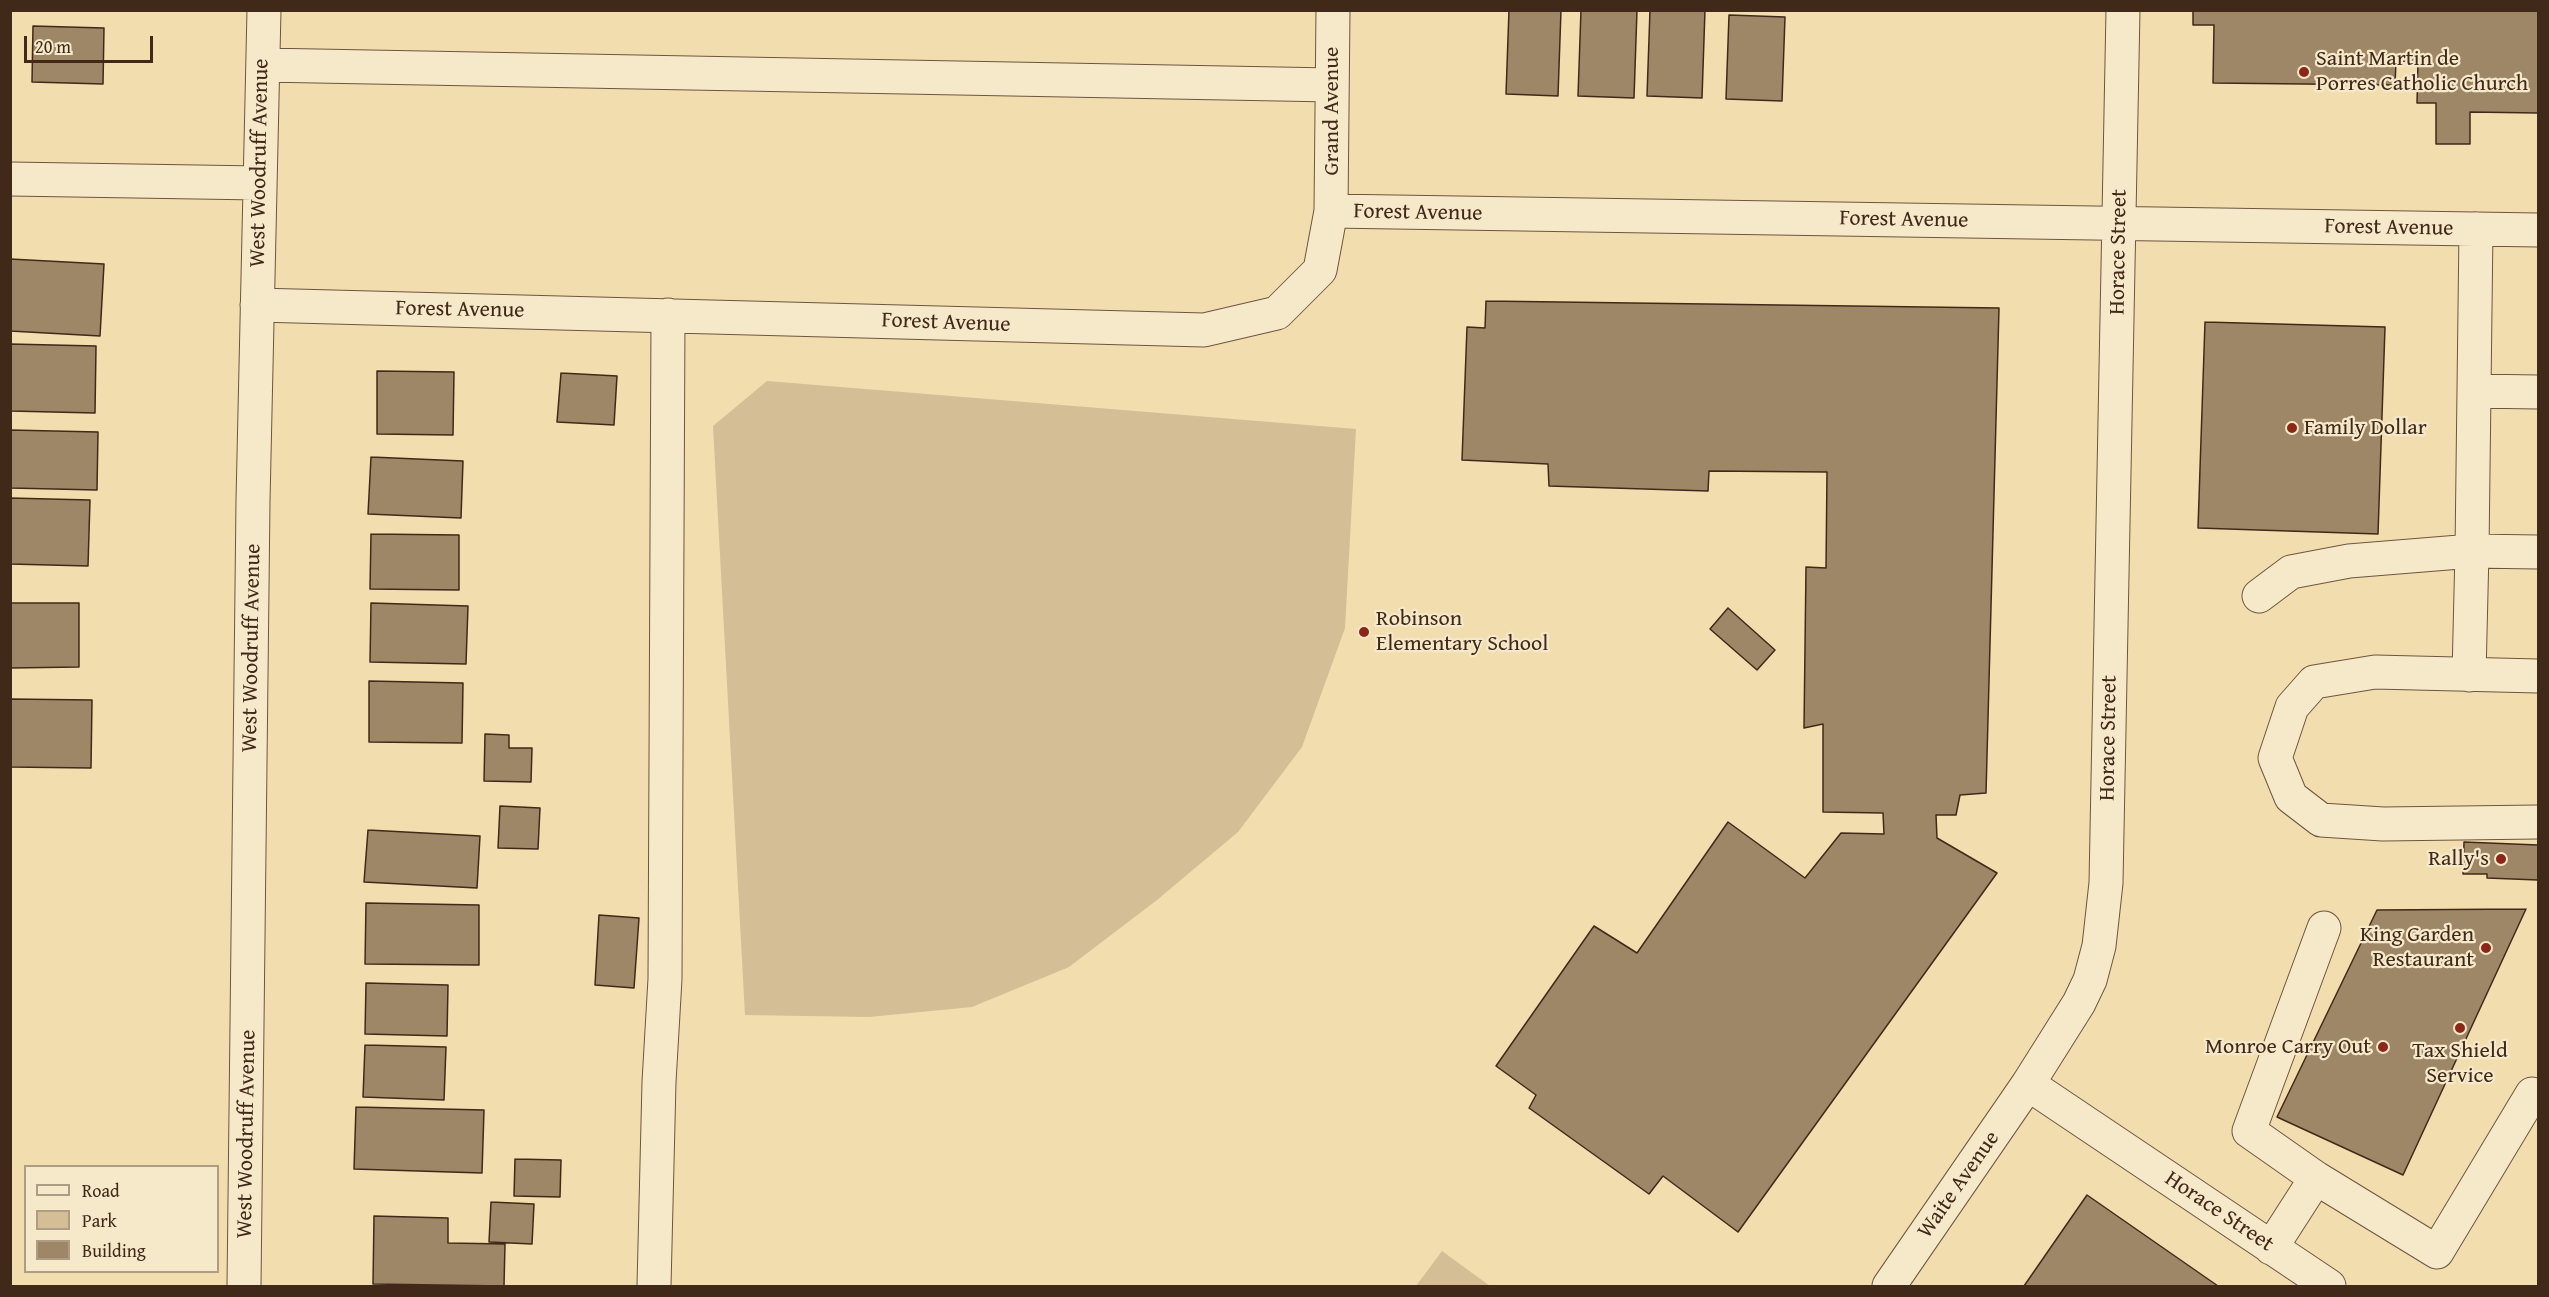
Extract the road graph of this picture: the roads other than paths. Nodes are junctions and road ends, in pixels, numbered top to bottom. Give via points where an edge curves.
1 (264, 10) edge
2 (1333, 10) edge
3 (2123, 10) edge
4 (263, 64) junction
5 (1332, 85) junction
6 (10, 179) edge
7 (260, 183) junction
8 (1331, 211) junction
9 (2120, 224) junction
10 (2476, 229) junction
11 (2538, 230) edge
12 (257, 305) junction
13 (668, 315) junction
14 (2474, 391) junction
15 (2538, 392) edge
16 (2472, 551) junction
17 (2538, 552) edge
18 (2259, 596) dead end
19 (2469, 675) junction
20 (2538, 676) edge
21 (2538, 822) edge
22 (2324, 928) dead end
23 (2028, 1084) junction
24 (2536, 1091) edge
25 (2316, 1178) junction
26 (2271, 1248) junction
27 (244, 1287) edge
28 (654, 1287) edge
29 (1889, 1287) edge
30 (2329, 1287) edge

1 - 4 street, West Woodruff Avenue
2 - 5 street, Grand Avenue
3 - 9 street, Horace Street
4 - 5 street
4 - 7 street, West Woodruff Avenue
5 - 8 street, Grand Avenue
6 - 7 street
7 - 12 street, West Woodruff Avenue
8 - 9 street, Forest Avenue
8 - 13 street, Forest Avenue via 1320,270 1277,314 1204,330
9 - 10 street, Forest Avenue
9 - 23 street, Horace Street via 2106,883 2090,980
10 - 11 street, Forest Avenue
10 - 14 street
12 - 13 street, Forest Avenue
12 - 27 street, West Woodruff Avenue
13 - 28 street via 664,979
14 - 15 street
14 - 16 street
16 - 17 street
16 - 18 street via 2349,561 2291,572
16 - 19 street
19 - 20 street
19 - 21 street via 2375,672 2314,682 2292,707 2275,758 2291,797 2321,820 2393,824
22 - 25 street via 2249,1131
23 - 26 street, Horace Street
23 - 29 street, Waite Avenue
24 - 25 street via 2437,1252
25 - 26 street
26 - 30 street, Horace Street

